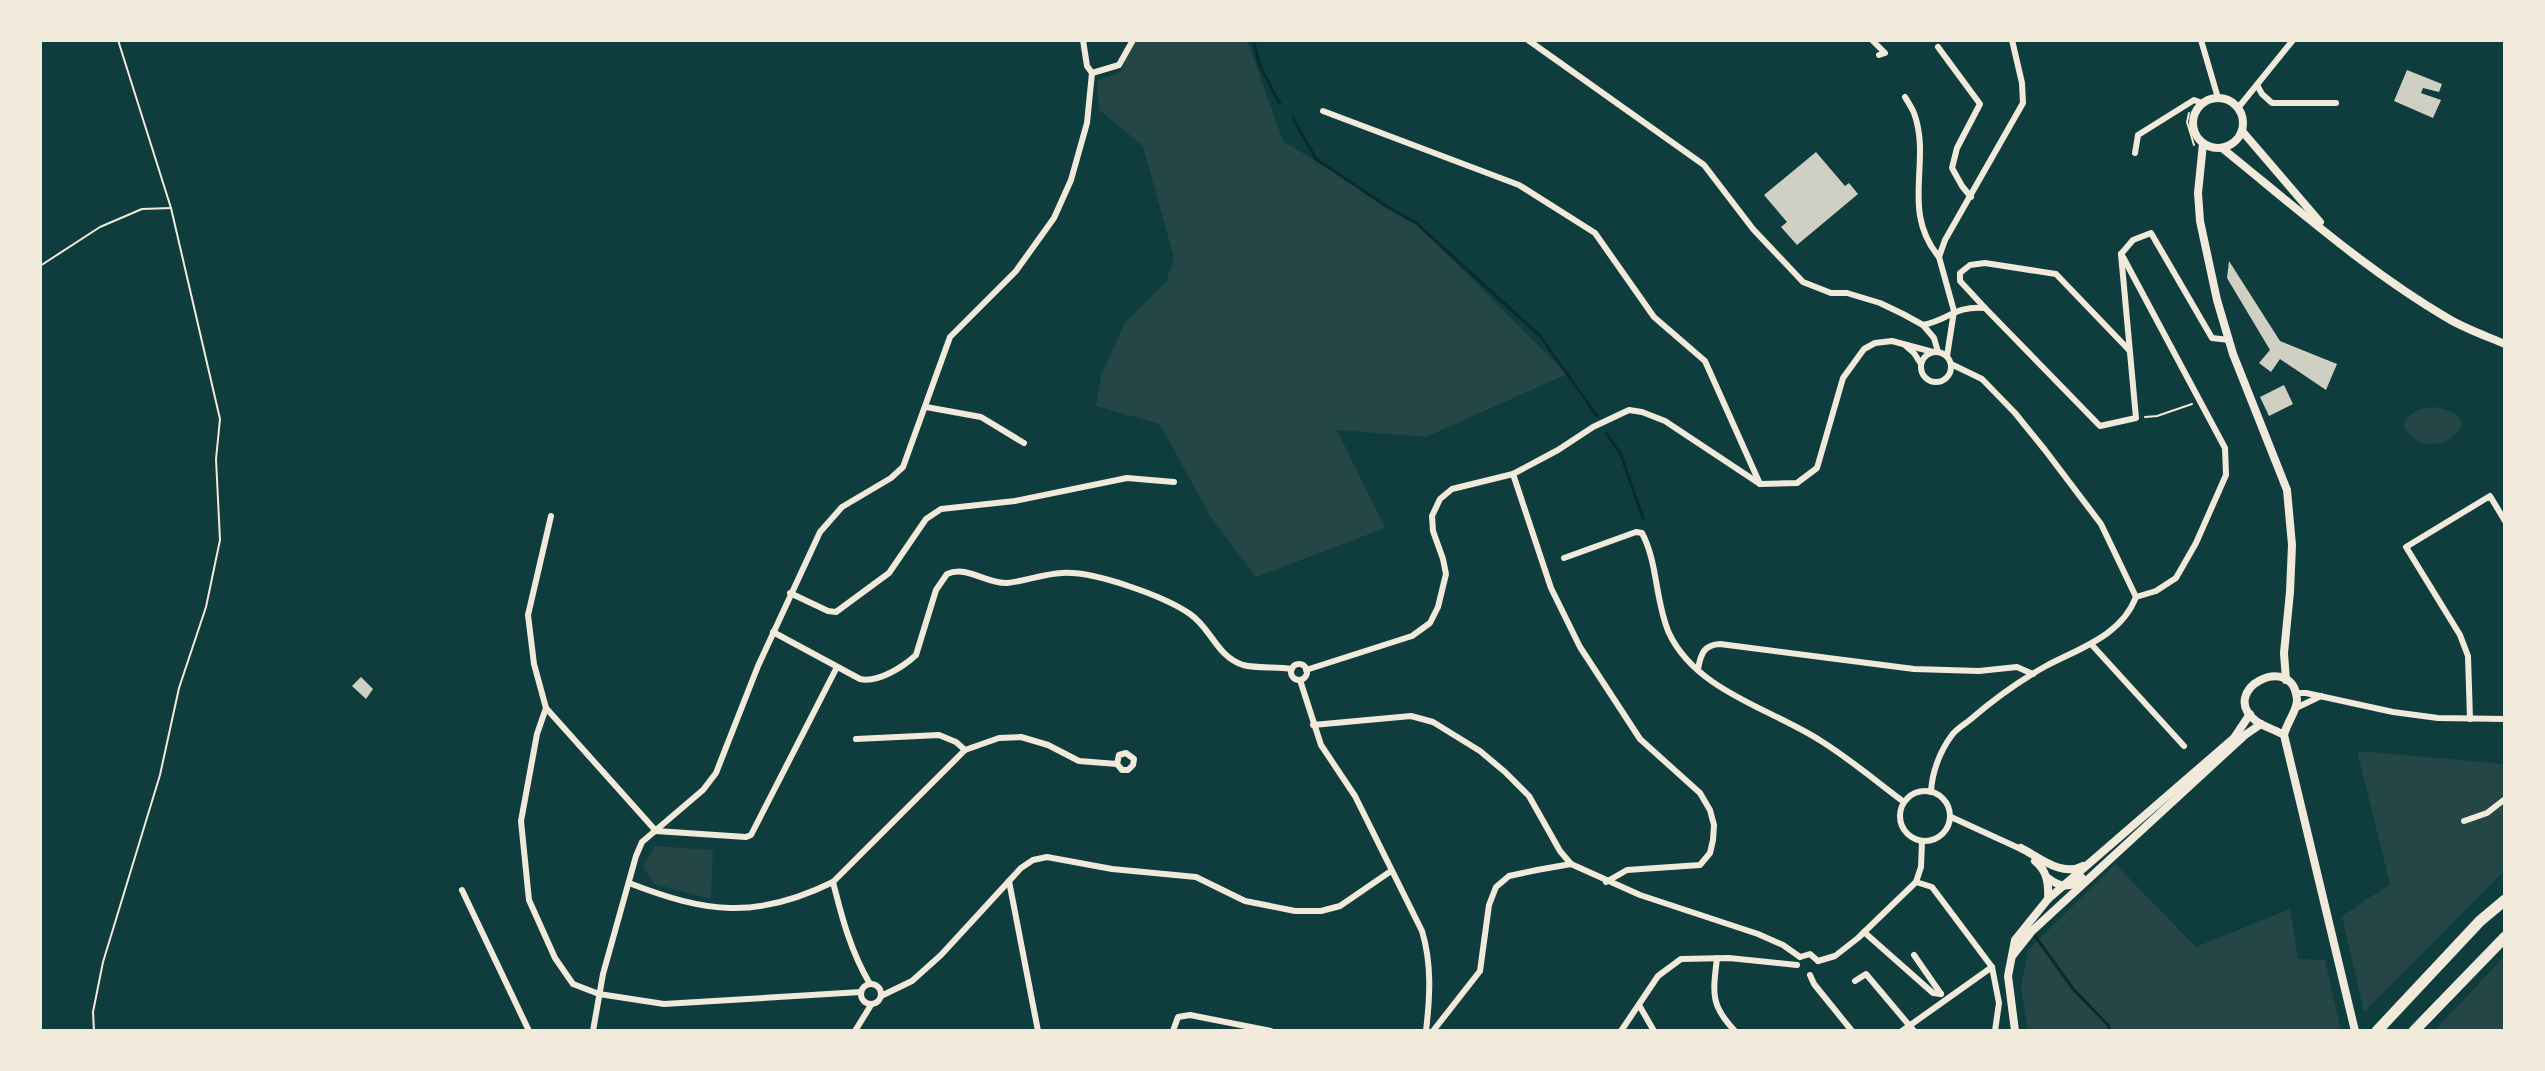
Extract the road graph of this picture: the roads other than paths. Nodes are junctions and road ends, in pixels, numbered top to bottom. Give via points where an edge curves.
1 (1083, 40) edge
2 (1133, 40) edge
3 (1528, 40) edge
4 (1872, 40) edge
5 (2012, 40) edge
6 (2201, 40) edge
7 (2293, 40) edge
8 (1938, 47) dead end
9 (1879, 55) dead end
10 (1092, 73) junction
11 (2257, 85) junction
12 (1905, 97) dead end
13 (2218, 98) junction
14 (2200, 102) junction
15 (2336, 103) dead end
16 (2238, 108) junction
17 (1323, 111) dead end
18 (2242, 131) junction
19 (2200, 147) junction
20 (2222, 148) junction
21 (2135, 153) dead end
22 (1971, 197) junction
23 (2334, 238) junction
24 (2121, 254) junction
25 (1939, 257) junction
26 (1985, 308) junction
27 (1954, 311) junction
28 (1923, 325) junction
29 (1931, 334) junction
30 (2229, 340) junction
31 (1903, 344) junction
32 (2505, 344) edge
33 (1918, 347) junction
34 (2129, 350) junction
35 (1936, 352) junction
36 (1947, 356) junction
37 (1921, 364) junction
38 (1951, 364) junction
39 (1967, 372) junction
40 (1949, 376) junction
41 (926, 407) junction
42 (1024, 443) dead end
43 (1513, 474) junction
44 (1174, 482) dead end
45 (1760, 484) junction
46 (551, 516) dead end
47 (2505, 521) edge
48 (1564, 558) dead end
49 (790, 593) junction
50 (2136, 597) junction
51 (773, 632) junction
52 (2092, 645) junction
53 (2284, 653) junction
54 (837, 667) junction
55 (1292, 669) junction
56 (1698, 669) junction
57 (1306, 670) junction
58 (2033, 674) junction
59 (2272, 676) junction
60 (1300, 680) junction
61 (2286, 680) junction
62 (2295, 693) junction
63 (2321, 696) junction
64 (546, 708) junction
65 (2296, 708) junction
66 (2250, 714) junction
67 (2470, 719) junction
68 (2505, 719) edge
69 (2288, 720) junction
70 (1313, 725) junction
71 (2265, 725) junction
72 (2284, 735) junction
73 (856, 739) dead end
74 (2184, 746) dead end
75 (965, 750) junction
76 (1117, 764) dead end
77 (1931, 792) junction
78 (2505, 799) edge
79 (1904, 802) junction
80 (1951, 817) junction
81 (2464, 821) dead end
82 (656, 831) junction
83 (1922, 841) junction
84 (2125, 846) junction
85 (2021, 848) junction
86 (2098, 858) junction
87 (2035, 861) joint
88 (1571, 864) junction
89 (2058, 868) junction
90 (1391, 871) junction
91 (2048, 878) junction
92 (1009, 881) junction
93 (833, 882) junction
94 (1606, 882) junction
95 (1916, 882) junction
96 (629, 883) junction
97 (2065, 885) junction
98 (462, 890) dead end
99 (2048, 899) junction
100 (2505, 900) edge
101 (2032, 931) junction
102 (1864, 932) junction
103 (2505, 937) edge
104 (1914, 955) dead end
105 (1800, 957) junction
106 (2012, 957) junction
107 (1717, 958) junction
108 (1818, 961) junction
109 (1922, 966) junction
110 (1992, 967) junction
111 (1802, 971) junction
112 (1909, 972) junction
113 (1855, 981) dead end
114 (870, 984) junction
115 (861, 992) junction
116 (599, 994) junction
117 (881, 996) junction
118 (1943, 997) junction
119 (871, 1005) junction
120 (1639, 1005) junction
121 (1912, 1029) edge
122 (529, 1031) edge
123 (593, 1031) edge
124 (855, 1031) edge
125 (1038, 1031) edge
126 (1173, 1031) edge
127 (1271, 1031) edge
128 (1426, 1031) edge
129 (1433, 1031) edge
130 (1621, 1031) edge
131 (1654, 1031) edge
132 (1735, 1031) edge
133 (1852, 1031) edge
134 (1902, 1031) edge
135 (1995, 1031) edge
136 (2015, 1031) edge
137 (2355, 1031) edge
138 (2377, 1031) edge
139 (2414, 1031) edge

1 - 10 street
2 - 10 street via 1119,65
3 - 28 street via 1704,165 1803,282 1880,303
4 - 9 street via 1885,53
5 - 22 street via 2023,103
6 - 13 street
7 - 11 street
8 - 22 street via 1980,104 1952,168
10 - 41 street via 1087,123 1054,218 1016,271 950,337
11 - 15 street via 2272,103
11 - 16 street
12 - 25 street via 1915,114 1921,222
13 - 14 street
13 - 16 street
14 - 19 street via 2192,127
14 - 21 street via 2194,100 2138,135
16 - 18 street
17 - 45 street via 1519,185 1595,233 1654,317 1705,361
18 - 20 street via 2234,144
18 - 23 street
19 - 20 street
19 - 30 street via 2201,229
20 - 23 street
22 - 25 street
23 - 32 street via 2406,292
24 - 30 street via 2133,240 2151,233 2212,338
24 - 34 street
24 - 50 street via 2225,448 2226,475 2176,578
25 - 27 street
26 - 27 street
26 - 34 street via 1960,281 1960,273 1970,265 2056,274
26 - 34 street via 2100,426 2136,418
27 - 28 street
27 - 36 street
28 - 29 street
29 - 33 street
29 - 35 street
30 - 53 street via 2287,490 2292,545
31 - 33 street
31 - 37 street
31 - 45 street via 1875,343 1852,362 1817,468 1797,483
33 - 35 street
35 - 36 street
35 - 37 street
36 - 38 street
37 - 40 street via 1930,381
38 - 39 street
38 - 40 street
39 - 40 street
39 - 50 street via 1982,379 2015,413 2101,524
41 - 42 street via 981,417
41 - 49 street via 903,467 831,517
43 - 45 street via 1629,410 1665,421
43 - 57 street via 1452,489 1440,499 1432,516 1433,531 1446,574 1430,623 1412,636
43 - 94 street via 1551,588 1580,647 1640,739 1700,793 1714,825 1710,853 1700,865 1627,870
44 - 49 street via 1127,478 1015,501 941,509 926,519 889,573 836,612
46 - 64 street via 528,615
47 - 67 street via 2490,496 2406,547 2468,656
48 - 56 street via 1642,533 1669,634
49 - 51 street
50 - 52 street via 2131,612
51 - 54 street
51 - 82 street via 716,773
52 - 58 street
52 - 74 street
53 - 59 street
53 - 61 street
54 - 55 street via 869,680 913,658 936,590 947,574 959,571 1007,583 1064,573 1116,583 1193,616 1237,663
54 - 82 street via 751,835
55 - 57 street via 1298,664
55 - 60 street via 1292,676
56 - 58 street via 1706,648 1720,644 1914,669 2017,667
56 - 79 street via 1750,705 1821,741
57 - 60 street
58 - 77 street via 1952,734 1934,769
59 - 61 street
59 - 66 street via 2250,688
60 - 70 street
61 - 62 street
62 - 63 street
62 - 65 street
63 - 65 street
63 - 67 street via 2393,712
64 - 82 street
64 - 116 street via 521,821 529,900 566,978
65 - 69 street
66 - 71 street
66 - 86 street via 2234,738
67 - 68 street
69 - 71 street
69 - 72 street
70 - 88 street via 1411,716 1433,722 1480,751 1529,796
70 - 90 street
71 - 72 street
71 - 84 street via 2245,735
72 - 137 street
73 - 75 street via 939,735
75 - 76 street via 999,738 1021,737 1079,761
75 - 93 street
77 - 79 street via 1916,793
77 - 80 street via 1945,801
78 - 81 street
79 - 83 street via 1902,825
80 - 83 street via 1941,836
80 - 85 street
82 - 96 street via 642,842
83 - 95 street
84 - 97 street via 2077,883
84 - 101 street
85 - 87 street
85 - 89 street
86 - 89 street via 2077,869
86 - 97 street
87 - 91 street
88 - 94 street
88 - 129 street via 1509,876 1496,887 1480,971
89 - 97 street
90 - 92 street via 1349,902 1321,911 1255,904 1196,877 1047,857 1029,862
90 - 128 street via 1428,951
91 - 97 street
91 - 99 street
92 - 117 street via 941,955 912,981
92 - 125 street
93 - 96 street via 786,903 742,908 699,906
93 - 114 street via 845,931
94 - 105 street via 1758,934
95 - 102 street
95 - 110 street via 1932,887
96 - 116 street
97 - 99 street
97 - 101 street via 2065,893
98 - 122 street
99 - 106 street via 2015,940
100 - 138 highway
101 - 106 street
102 - 108 street via 1835,956
102 - 112 street
103 - 139 highway
104 - 109 street
105 - 108 street via 1810,954
105 - 111 street
106 - 136 street via 2008,976
107 - 111 street
107 - 120 street via 1681,959 1658,976
107 - 132 street via 1715,1006
108 - 111 street via 1817,970
109 - 112 street
109 - 118 street
110 - 118 street
110 - 135 street via 1999,1003
111 - 133 street
112 - 118 street
113 - 121 street via 1866,974
114 - 115 street
114 - 117 street
115 - 116 street via 664,1004
115 - 119 street via 862,1001
116 - 123 street
117 - 119 street
118 - 121 street
119 - 124 street
120 - 130 street
120 - 131 street
121 - 134 street
126 - 127 street via 1178,1017 1190,1015

